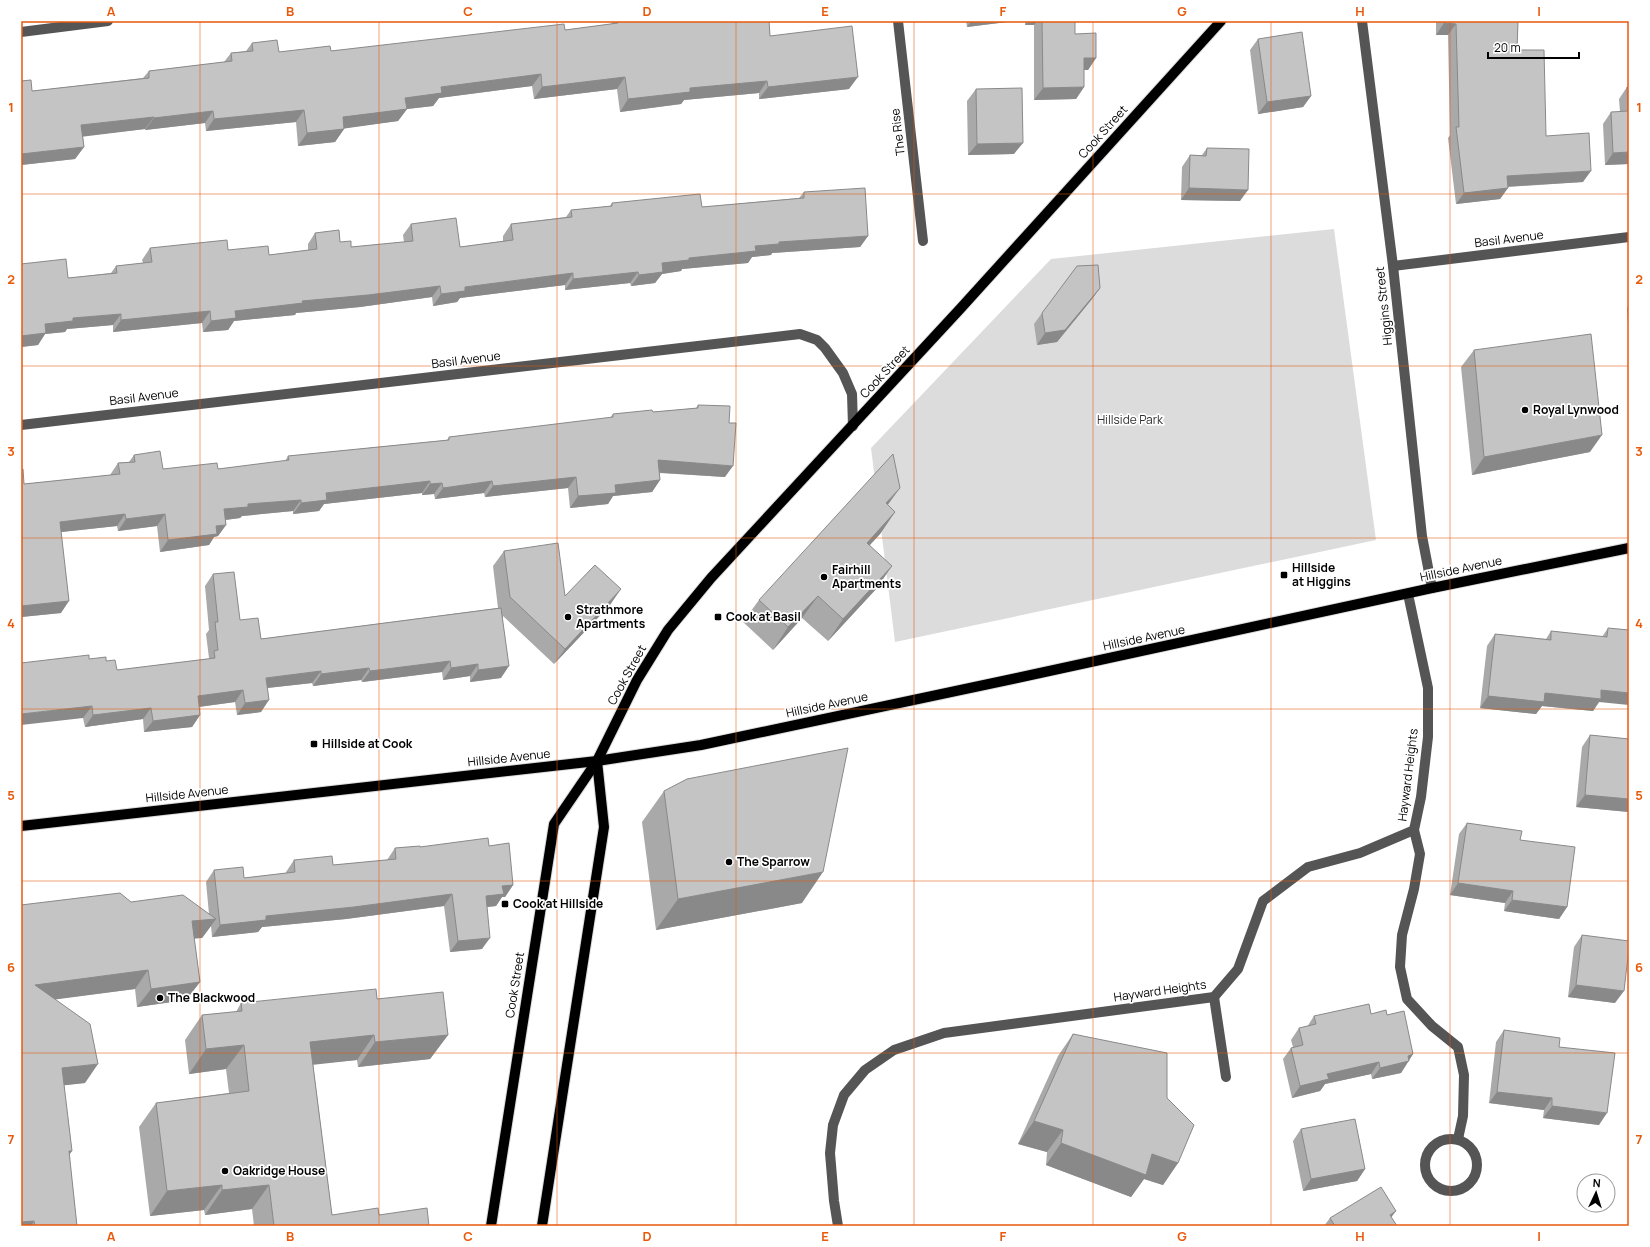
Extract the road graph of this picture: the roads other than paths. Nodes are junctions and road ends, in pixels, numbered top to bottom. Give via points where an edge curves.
1 (108, 21) edge
2 (898, 21) edge
3 (1221, 21) edge
4 (1362, 21) edge
5 (21, 32) edge
6 (1629, 237) edge
7 (923, 241) dead end
8 (1393, 266) junction
9 (21, 424) edge
10 (853, 426) junction
11 (1629, 548) edge
12 (1432, 588) junction
13 (1408, 594) junction
14 (597, 761) junction
15 (21, 826) edge
16 (1414, 830) junction
17 (1214, 997) junction
18 (1226, 1077) dead end
19 (1458, 1139) junction
20 (491, 1226) edge
21 (542, 1226) edge
22 (838, 1226) edge

1 - 5 street
2 - 7 street, The Rise
3 - 10 main road, Cook Street
4 - 8 street, Higgins Street
6 - 8 street, Basil Avenue
8 - 12 street, Higgins Street via 1422,536
9 - 10 street, Basil Avenue via 800,334 816,340 825,348 843,373 852,394
10 - 14 main road, Cook Street via 711,578 668,630 637,680
11 - 12 main road, Hillside Avenue
12 - 13 main road, Hillside Avenue
13 - 14 main road, Hillside Avenue via 701,745
13 - 16 street, Hayward Heights via 1428,688 1428,737 1421,797
14 - 15 main road, Hillside Avenue
14 - 20 main road, Cook Street via 554,824
14 - 21 main road via 604,827
16 - 17 street, Hayward Heights via 1360,853 1308,867 1263,901 1238,969
16 - 19 street via 1420,854 1402,935 1400,967 1407,999 1432,1026 1458,1047 1464,1075 1463,1116
17 - 18 street
17 - 22 street, Hayward Heights via 944,1033 894,1050 865,1070 844,1095 834,1125 830,1153
19 - 19 street via 1444,1139 1432,1147 1425,1159 1425,1173 1432,1185 1444,1192 1458,1192 1470,1184 1477,1172 1477,1158 1470,1146

